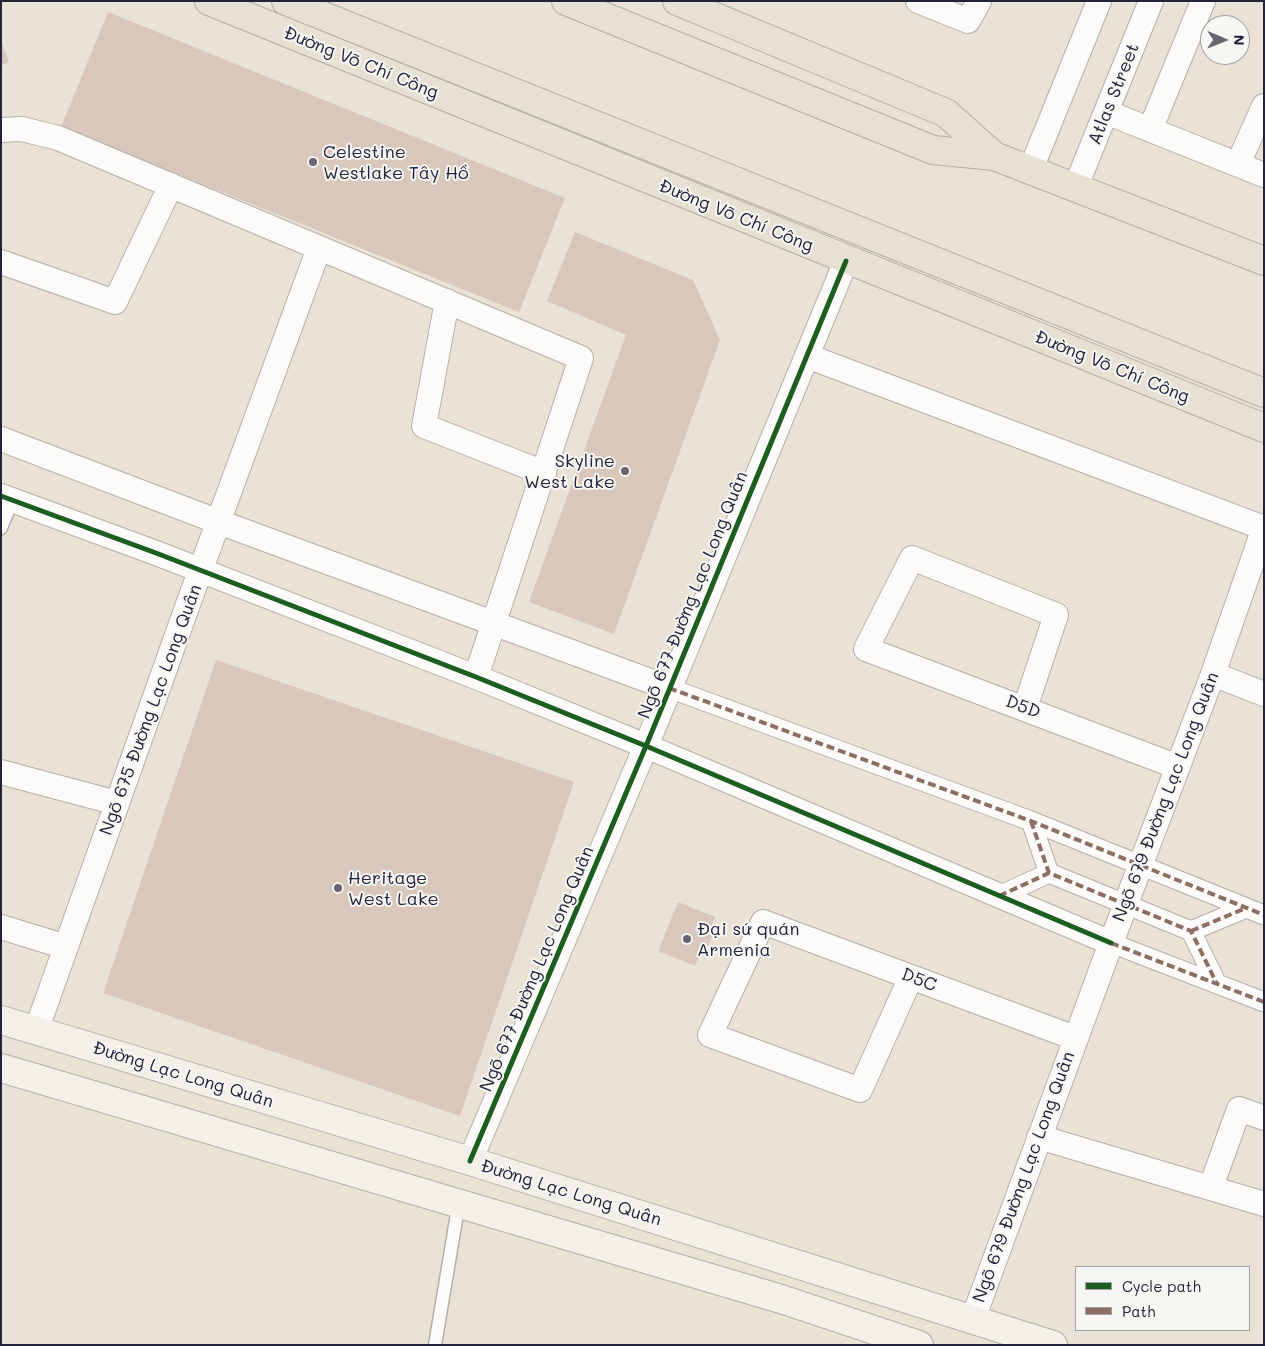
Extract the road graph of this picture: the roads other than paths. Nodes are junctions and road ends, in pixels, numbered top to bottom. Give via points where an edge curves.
1 (209, 1) edge
2 (286, 1) edge
3 (566, 1) edge
4 (677, 1) edge
5 (918, 1) edge
6 (979, 1) edge
7 (1099, 1) edge
8 (1151, 1) edge
9 (1203, 1) edge
10 (1264, 106) edge
11 (1106, 112) junction
12 (1, 130) edge
13 (1150, 130) junction
14 (994, 156) junction
15 (1238, 164) junction
16 (1031, 169) junction
17 (1264, 175) edge
18 (171, 185) junction
19 (1076, 186) junction
20 (319, 248) junction
21 (846, 261) junction
22 (1264, 261) edge
23 (1, 262) edge
24 (447, 301) junction
25 (807, 356) junction
26 (1264, 393) edge
27 (1264, 428) edge
28 (1, 438) edge
29 (544, 473) junction
30 (7, 499) edge
31 (219, 522) junction
32 (1, 528) edge
33 (1264, 528) edge
34 (200, 570) junction
35 (496, 623) junction
36 (1213, 674) junction
37 (476, 677) junction
38 (669, 688) junction
39 (1264, 694) edge
40 (1025, 708) junction
41 (646, 746) junction
42 (1178, 767) junction
43 (1, 772) edge
44 (118, 803) junction
45 (1032, 821) junction
46 (1141, 865) junction
47 (1049, 874) junction
48 (999, 896) junction
49 (1126, 905) junction
50 (1246, 908) junction
51 (1264, 915) edge
52 (1, 927) edge
53 (1191, 931) junction
54 (1111, 942) junction
55 (66, 947) junction
56 (911, 978) junction
57 (1217, 984) junction
58 (1264, 1002) edge
59 (1, 1020) edge
60 (36, 1031) junction
61 (1075, 1038) junction
62 (1, 1068) edge
63 (1264, 1118) edge
64 (1039, 1137) junction
65 (470, 1161) junction
66 (1211, 1187) junction
67 (459, 1202) junction
68 (1264, 1204) edge
69 (973, 1319) junction
70 (890, 1340) edge
71 (435, 1345) edge
72 (919, 1345) edge
73 (1053, 1345) edge

1 - 21 main road, Đường Võ Chí Công
2 - 26 main road, Đường Võ Chí Công
3 - 14 main road via 933,150
4 - 14 main road via 946,113
5 - 6 street via 968,21
7 - 16 street
8 - 11 street, Atlas Street
9 - 13 street
10 - 15 street
11 - 13 street
11 - 19 street, Atlas Street
12 - 18 street via 22,129 58,138
13 - 15 street
14 - 16 main road
15 - 17 street
16 - 19 main road
18 - 20 street
18 - 23 street via 115,302
19 - 22 main road
20 - 24 street
20 - 31 street, Ngõ 675 Đường Lạc Long Quân
21 - 25 street, Ngõ 677 Đường Lạc Long Quân
21 - 27 main road, Đường Võ Chí Công
24 - 29 street via 424,426
24 - 29 street via 582,358
25 - 33 street
25 - 38 street, Ngõ 677 Đường Lạc Long Quân
28 - 31 street
29 - 35 street
30 - 32 lane
30 - 34 street
31 - 34 street, Ngõ 675 Đường Lạc Long Quân
31 - 35 street
33 - 36 street, Ngõ 679 Đường Lạc Long Quân
34 - 37 street
34 - 44 street, Ngõ 675 Đường Lạc Long Quân
35 - 37 street
35 - 38 street
36 - 39 street
36 - 42 street, Ngõ 679 Đường Lạc Long Quân
37 - 41 street
38 - 41 street, Ngõ 677 Đường Lạc Long Quân
38 - 45 street
40 - 40 street, D5D via 866,649 912,558 1056,615
40 - 42 street, D5D
41 - 48 street
41 - 65 street, Ngõ 677 Đường Lạc Long Quân
42 - 46 street, Ngõ 679 Đường Lạc Long Quân
43 - 44 street
44 - 55 street, Ngõ 675 Đường Lạc Long Quân
45 - 46 street
45 - 47 street
46 - 49 street, Ngõ 679 Đường Lạc Long Quân
46 - 50 street
47 - 48 street
47 - 49 street
48 - 54 street
49 - 53 street
49 - 54 street, Ngõ 679 Đường Lạc Long Quân
50 - 51 street
50 - 53 street
52 - 55 street
53 - 57 street
54 - 57 street
54 - 61 street, Ngõ 679 Đường Lạc Long Quân
55 - 60 street, Ngõ 675 Đường Lạc Long Quân
56 - 56 street, D5C via 763,922 710,1035 860,1090
56 - 61 street, D5C
57 - 58 street
59 - 60 main road, Đường Lạc Long Quân
60 - 65 main road, Đường Lạc Long Quân
61 - 64 street, Ngõ 679 Đường Lạc Long Quân
62 - 67 main road
63 - 66 street via 1239,1109
64 - 66 street
64 - 69 street, Ngõ 679 Đường Lạc Long Quân
65 - 69 main road, Đường Lạc Long Quân
66 - 68 street
67 - 70 main road via 781,1299
67 - 71 lane
69 - 73 main road, Đường Lạc Long Quân
70 - 72 main road

